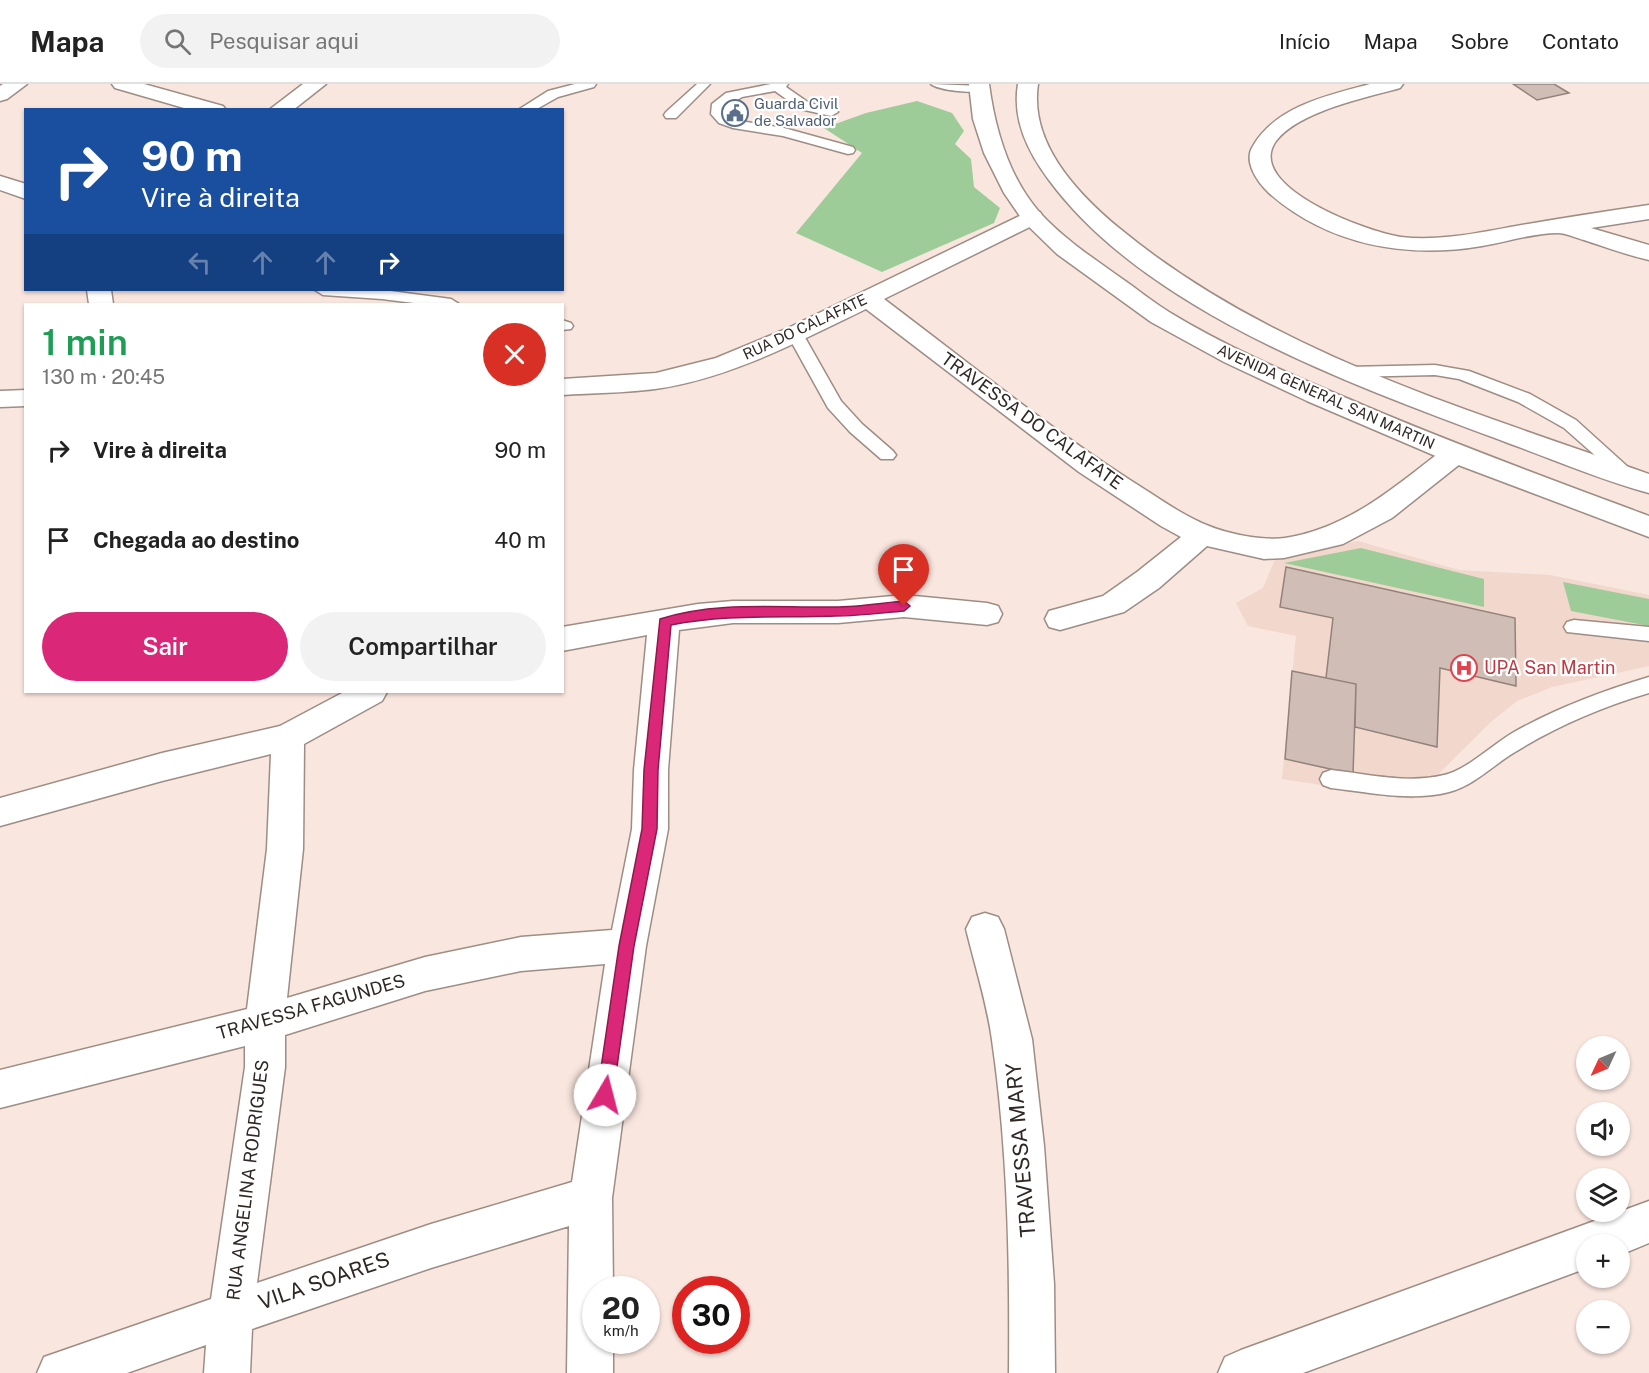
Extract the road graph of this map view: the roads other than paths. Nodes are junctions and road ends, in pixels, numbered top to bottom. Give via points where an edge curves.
1 (17, 84) edge
2 (122, 84) edge
3 (316, 84) edge
4 (590, 84) edge
5 (704, 84) edge
6 (937, 84) edge
7 (1028, 84) edge
8 (1393, 84) edge
9 (779, 85) edge
10 (979, 86) edge
11 (0, 94) edge
12 (209, 108) edge
13 (282, 108) edge
14 (528, 108) edge
15 (831, 112) dead end
16 (671, 115) dead end
17 (848, 150) dead end
18 (0, 183) edge
19 (24, 191) edge
20 (1649, 212) edge
21 (1032, 217) junction
22 (1561, 225) junction
23 (1649, 253) edge
24 (338, 291) edge
25 (867, 298) junction
26 (444, 303) edge
27 (795, 334) junction
28 (1348, 372) junction
29 (564, 387) edge
30 (24, 398) edge
31 (0, 399) edge
32 (1455, 454) junction
33 (887, 455) dead end
34 (1639, 480) edge
35 (1649, 527) edge
36 (1202, 535) junction
37 (987, 614) dead end
38 (1060, 619) dead end
39 (664, 622) junction
40 (1574, 627) dead end
41 (1649, 634) edge
42 (564, 639) edge
43 (1649, 685) edge
44 (369, 693) edge
45 (288, 736) junction
46 (1331, 779) dead end
47 (0, 812) edge
48 (985, 929) dead end
49 (627, 946) junction
50 (265, 1023) junction
51 (0, 1089) edge
52 (591, 1198) junction
53 (1649, 1222) edge
54 (1619, 1234) edge
55 (1576, 1251) edge
56 (231, 1313) junction
57 (60, 1373) edge
58 (228, 1373) edge
59 (590, 1373) edge
60 (1032, 1373) edge
61 (1241, 1373) edge

1 - 11 street
2 - 12 street
3 - 13 street
4 - 14 lane via 553,94
5 - 16 lane
6 - 10 lane
7 - 28 street, AVENIDA GENERAL SAN MARTIN via 1026,106 1035,137 1050,166 1071,197 1111,233 1150,266 1197,296
8 - 22 street via 1314,108 1272,134 1261,149 1261,166 1273,185 1330,223 1399,244 1462,243
9 - 15 lane via 805,106
9 - 17 lane via 732,95 722,100 718,114 738,125 784,132
10 - 21 street, AVENIDA GENERAL SAN MARTIN via 983,119 995,153
18 - 19 street
20 - 22 street
21 - 25 street, RUA DO CALAFATE
21 - 32 street, AVENIDA GENERAL SAN MARTIN via 1065,249 1160,317 1233,357
22 - 23 street
24 - 26 lane
25 - 27 street, RUA DO CALAFATE
25 - 36 street, TRAVESSA DO CALAFATE via 1089,466
27 - 29 street, RUA DO CALAFATE via 725,364 656,381
27 - 33 lane via 834,404
28 - 34 street, AVENIDA GENERAL SAN MARTIN
28 - 34 lane via 1435,369 1463,375 1547,410
30 - 31 street
32 - 35 street, AVENIDA GENERAL SAN MARTIN
32 - 36 street, TRAVESSA DO CALAFATE via 1382,511 1333,537 1264,549
36 - 38 street via 1113,604
37 - 39 street via 882,606 838,612 733,612
39 - 42 street
39 - 49 street via 650,829
40 - 41 lane
43 - 46 lane via 1565,714 1452,783 1423,788
44 - 45 street
45 - 47 street
45 - 50 street, RUA ANGELINA RODRIGUES via 285,849
48 - 60 street, TRAVESSA MARY via 1012,1040 1032,1284
49 - 50 street, TRAVESSA FAGUNDES via 521,954 425,974
49 - 52 street
50 - 51 street, TRAVESSA FAGUNDES
50 - 56 street, RUA ANGELINA RODRIGUES via 265,1067
52 - 56 street, VILA SOARES
52 - 59 street
53 - 54 street
55 - 61 street
56 - 57 street, VILA SOARES
56 - 58 street, RUA ANGELINA RODRIGUES

